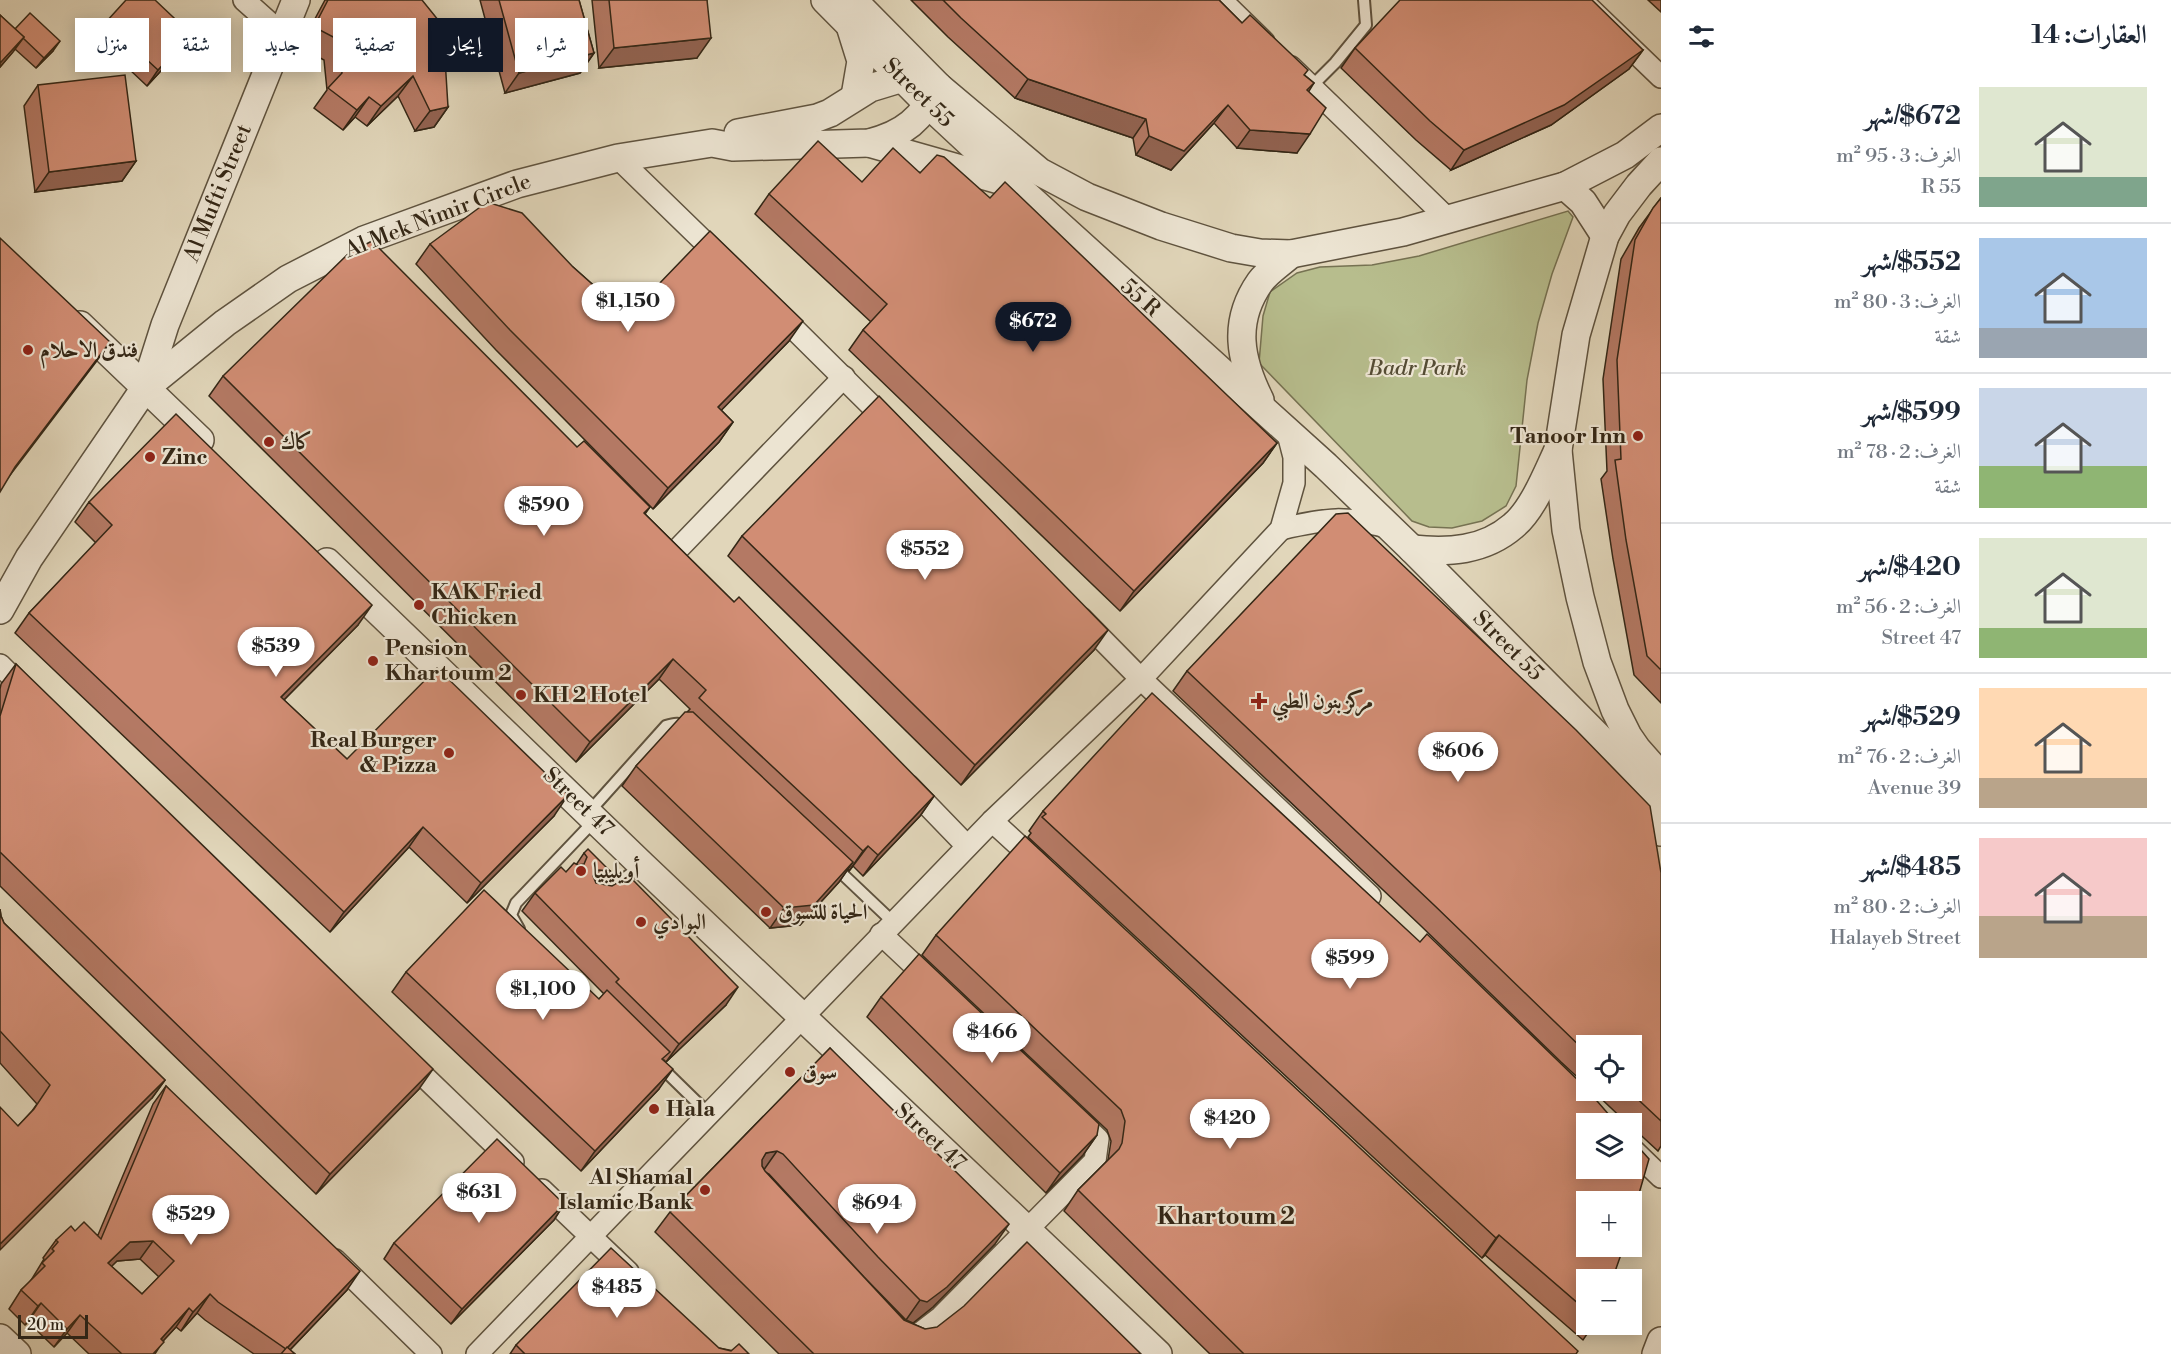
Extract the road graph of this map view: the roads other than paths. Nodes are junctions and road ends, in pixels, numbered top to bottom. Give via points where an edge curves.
1 (244, 0) edge
2 (296, 0) edge
3 (825, 0) edge
4 (1221, 0) edge
5 (1364, 0) edge
6 (1581, 0) edge
7 (851, 13) edge
8 (264, 18) edge
9 (289, 18) edge
10 (267, 72) edge
11 (1661, 77) edge
12 (923, 85) junction
13 (1311, 87) junction
14 (855, 96) junction
15 (1661, 128) edge
16 (869, 142) junction
17 (712, 143) junction
18 (618, 158) junction
19 (1661, 161) edge
20 (1014, 184) junction
21 (1565, 186) junction
22 (1448, 219) junction
23 (1605, 236) junction
24 (1291, 254) junction
25 (735, 272) edge
26 (760, 296) edge
27 (60, 306) edge
28 (844, 377) junction
29 (145, 388) junction
30 (1266, 411) junction
31 (1287, 430) junction
32 (902, 436) edge
33 (1558, 450) junction
34 (214, 454) edge
35 (1391, 528) junction
36 (1281, 529) junction
37 (660, 533) edge
38 (308, 543) edge
39 (1412, 549) junction
40 (677, 550) junction
41 (694, 567) edge
42 (1067, 604) edge
43 (0, 610) edge
44 (0, 665) edge
45 (1141, 679) junction
46 (43, 707) edge
47 (692, 733) edge
48 (1630, 757) junction
49 (893, 770) edge
50 (1661, 776) edge
51 (1661, 800) edge
52 (593, 815) junction
53 (992, 820) junction
54 (1661, 832) edge
55 (967, 846) junction
56 (823, 856) edge
57 (642, 865) junction
58 (1053, 877) edge
59 (604, 894) edge
60 (1384, 909) edge
61 (887, 928) junction
62 (525, 934) edge
63 (949, 998) edge
64 (802, 1016) junction
65 (393, 1046) edge
66 (650, 1056) edge
67 (1058, 1101) edge
68 (708, 1113) junction
69 (1642, 1159) edge
70 (1661, 1177) edge
71 (1028, 1228) junction
72 (589, 1236) junction
73 (321, 1246) edge
74 (640, 1283) edge
75 (885, 1316) edge
76 (0, 1338) edge
77 (1661, 1341) edge
78 (17, 1354) edge
79 (431, 1354) edge
80 (477, 1354) edge
81 (1158, 1354) edge
82 (1656, 1354) edge

1 - 8 street
2 - 9 street, Al Mufti Street
3 - 7 street, Street 55
4 - 13 street
5 - 13 lane via 1366,25
6 - 11 street
7 - 12 street, Street 55
7 - 14 street via 861,61
10 - 29 street, Al Mufti Street via 165,326
12 - 14 street via 870,88
12 - 16 street, Al Mek Nimir Circle via 904,130
12 - 20 street, Street 55
12 - 24 street via 1040,172 1087,197 1231,248 1260,254
13 - 22 street
14 - 17 street via 817,118 731,134
15 - 21 street via 1625,155
16 - 17 street, Al Mek Nimir Circle via 733,147
16 - 20 street
17 - 18 street, Al Mek Nimir Circle
18 - 25 street
18 - 29 street, Al Mek Nimir Circle via 517,184 373,248 288,279 225,323
19 - 23 street via 1617,214
20 - 30 street, 55 R
21 - 22 street
21 - 23 street via 1583,202
22 - 24 street
23 - 33 street via 1576,335
24 - 30 street via 1261,281 1245,314 1242,344 1247,374
26 - 28 street
27 - 29 street
28 - 32 street
28 - 40 street
29 - 34 street
29 - 43 street, Al Mek Nimir Circle via 29,558
30 - 31 street
31 - 35 street
31 - 36 street via 1294,458 1294,483
33 - 39 street via 1527,510 1514,526 1471,548 1441,552
33 - 48 street via 1566,530 1585,619
35 - 36 street via 1346,518
35 - 39 street, Street 55
36 - 45 street
37 - 40 street
38 - 52 street, Street 47
39 - 48 street, Street 55
40 - 41 street
42 - 45 street
44 - 46 street
45 - 53 street
45 - 60 street
47 - 52 lane via 683,725 666,726
48 - 50 street
48 - 51 street
48 - 54 street
49 - 55 street
52 - 57 street, Street 47
52 - 62 lane via 558,866 516,903 512,915
53 - 55 street
53 - 58 street
55 - 61 street
56 - 61 lane
57 - 59 lane
57 - 64 street, Street 47
61 - 63 street
61 - 64 street
64 - 68 street
64 - 71 street, Street 47
65 - 72 street
66 - 68 lane
67 - 71 street via 1098,1139 1095,1161
68 - 72 street
69 - 70 street
71 - 75 street via 941,1317 915,1336 899,1331
71 - 81 street, Street 47
72 - 74 street
72 - 80 street
73 - 79 street
76 - 78 street
77 - 82 street

